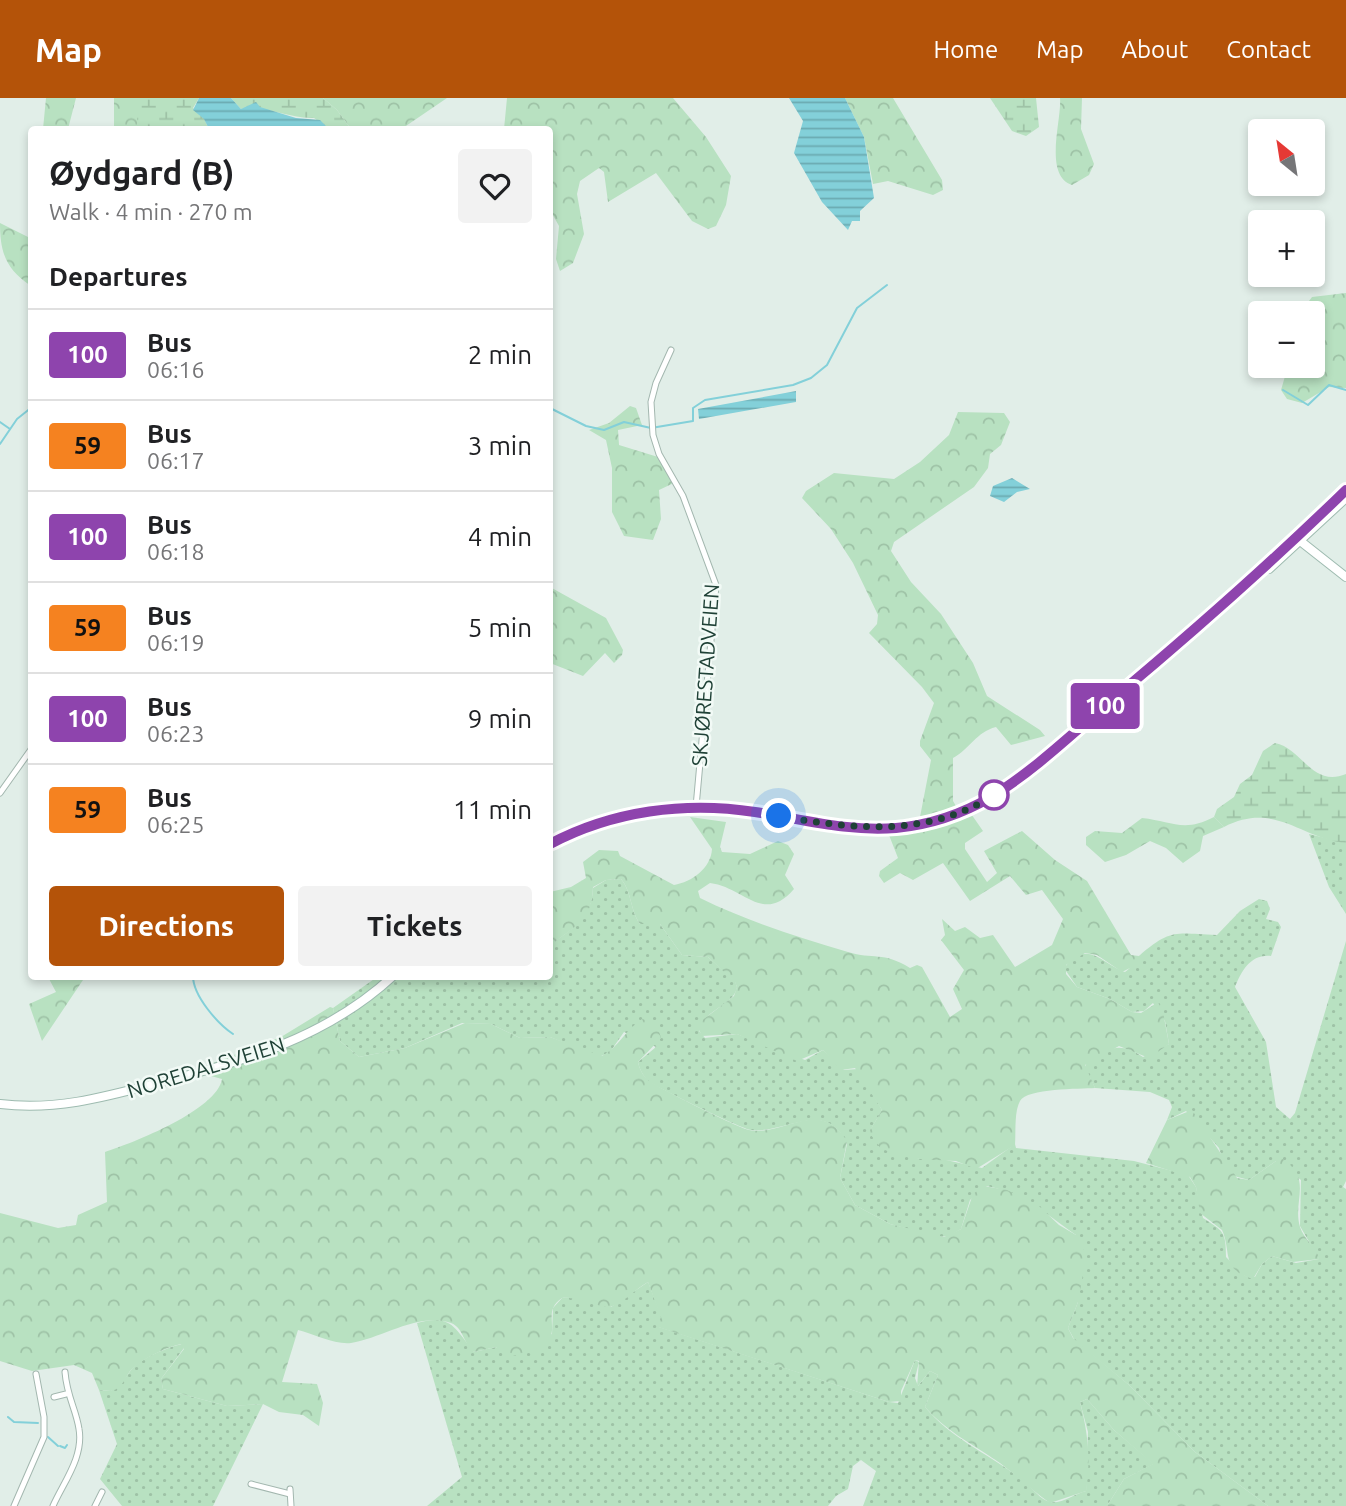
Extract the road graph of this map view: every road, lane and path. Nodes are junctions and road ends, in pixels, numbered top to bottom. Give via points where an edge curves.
1 (671, 350) dead end
2 (1346, 490) edge
3 (1346, 498) edge
4 (1301, 539) junction
5 (1346, 577) edge
6 (28, 754) edge
7 (0, 793) edge
8 (696, 807) junction
9 (553, 843) edge
10 (388, 980) edge
11 (0, 1104) edge
12 (65, 1371) dead end
13 (36, 1374) dead end
14 (66, 1394) junction
15 (54, 1397) dead end
16 (251, 1484) dead end
17 (102, 1492) dead end
18 (97, 1505) edge
19 (14, 1506) edge
20 (53, 1506) edge
21 (291, 1506) edge

1 - 8 street, SKJØRESTADVEIEN via 651,402 653,435 716,585
2 - 4 main road
3 - 4 main road
4 - 5 main road
4 - 8 main road via 1027,771 969,808 912,826 866,829
6 - 7 street
8 - 9 main road via 610,820
10 - 11 main road, NOREDALSVEIEN via 331,1022 250,1058 76,1103
12 - 14 street
13 - 19 street via 44,1437
14 - 15 street
14 - 20 street via 79,1426 79,1445
16 - 21 street via 290,1492
17 - 18 street

